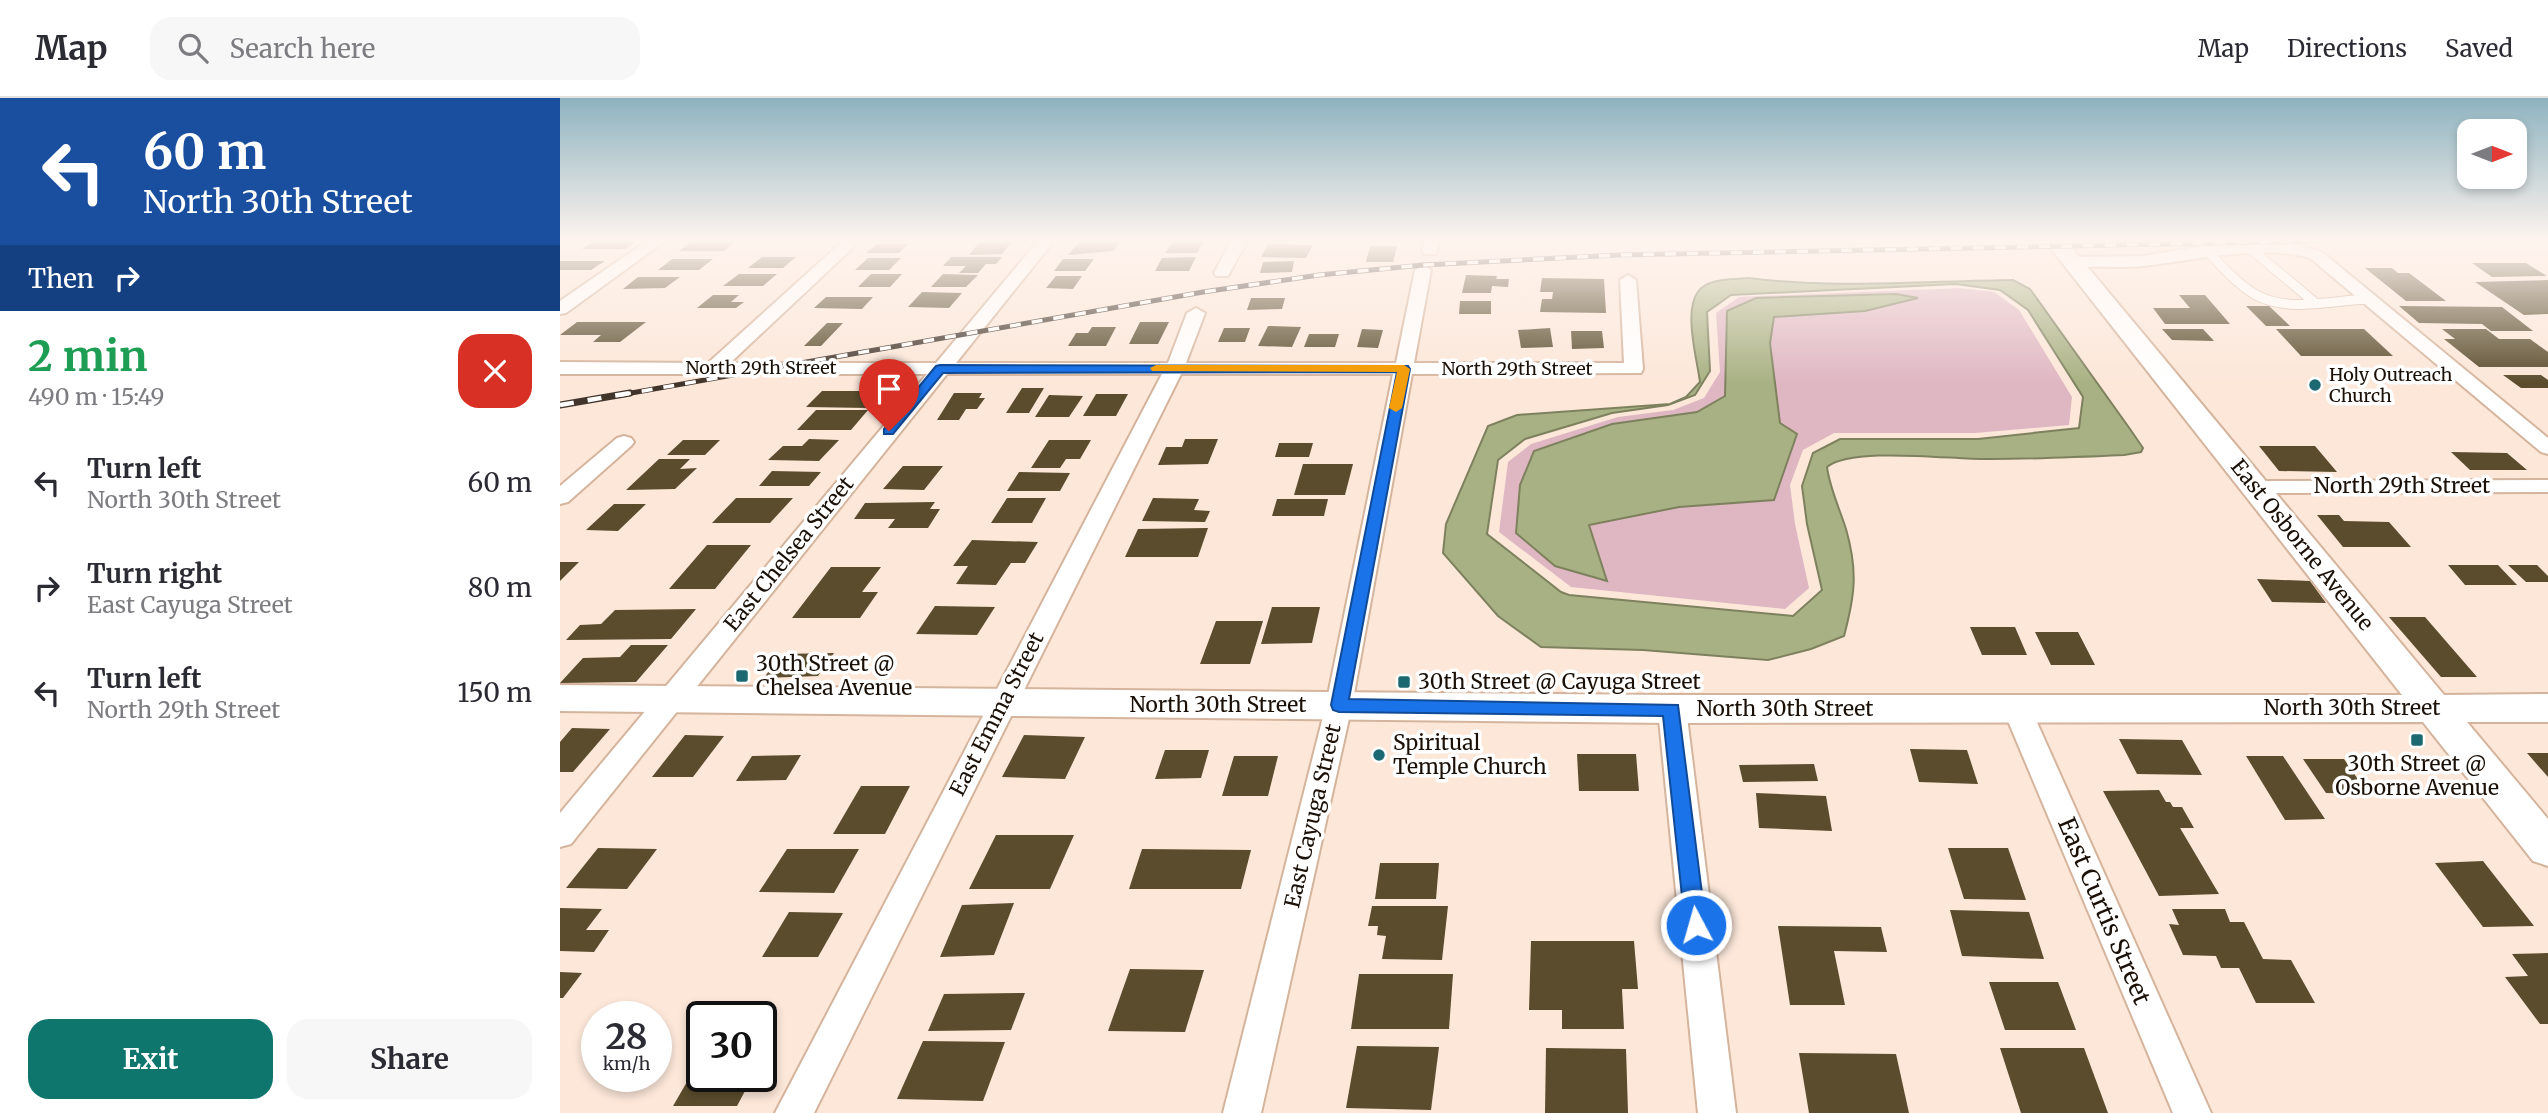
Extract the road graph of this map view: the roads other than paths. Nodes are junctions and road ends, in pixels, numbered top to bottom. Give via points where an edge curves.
1 (589, 288) edge
2 (800, 288) edge
3 (1007, 288) edge
4 (1421, 288) edge
5 (1629, 288) edge
6 (2094, 288) edge
7 (2248, 288) edge
8 (2298, 288) edge
9 (2355, 288) edge
10 (2368, 299) junction
11 (2313, 301) junction
12 (560, 309) edge
13 (1196, 313) dead end
14 (714, 367) junction
15 (560, 368) edge
16 (1175, 368) junction
17 (940, 369) junction
18 (1404, 369) junction
19 (624, 442) dead end
20 (2548, 448) edge
21 (2548, 486) edge
22 (2255, 487) junction
23 (560, 498) edge
24 (560, 698) edge
25 (670, 698) junction
26 (1002, 705) junction
27 (1339, 705) junction
28 (2434, 708) junction
29 (2548, 708) edge
30 (1672, 709) junction
31 (2017, 709) junction
32 (560, 835) edge
33 (2548, 849) edge
34 (794, 1113) edge
35 (1242, 1113) edge
36 (1717, 1113) edge
37 (2192, 1113) edge

1 - 12 street
2 - 14 street
3 - 17 street, East Chelsea Street
4 - 18 street, East Cayuga Street
5 - 18 street, North 29th Street via 1634,369
6 - 22 street, East Osborne Avenue
7 - 11 lane via 2266,300
8 - 11 lane
9 - 10 street
10 - 11 lane
10 - 20 street
13 - 16 street, East Emma Street
14 - 15 street, North 29th Street
14 - 17 street, North 29th Street
16 - 17 street, North 29th Street
16 - 18 street, North 29th Street
16 - 26 street, East Emma Street
17 - 25 street, East Chelsea Street
18 - 27 street, East Cayuga Street
19 - 23 street
21 - 22 street, North 29th Street
22 - 28 street, East Osborne Avenue
24 - 25 street, North 30th Street
25 - 26 street, North 30th Street
25 - 32 street, East Chelsea Street
26 - 27 street, North 30th Street
26 - 34 street, East Emma Street
27 - 30 street, North 30th Street
27 - 35 street, East Cayuga Street
28 - 29 street, North 30th Street
28 - 31 street, North 30th Street
28 - 33 street, East Osborne Avenue
30 - 31 street, North 30th Street
30 - 36 street
31 - 37 street, East Curtis Street

